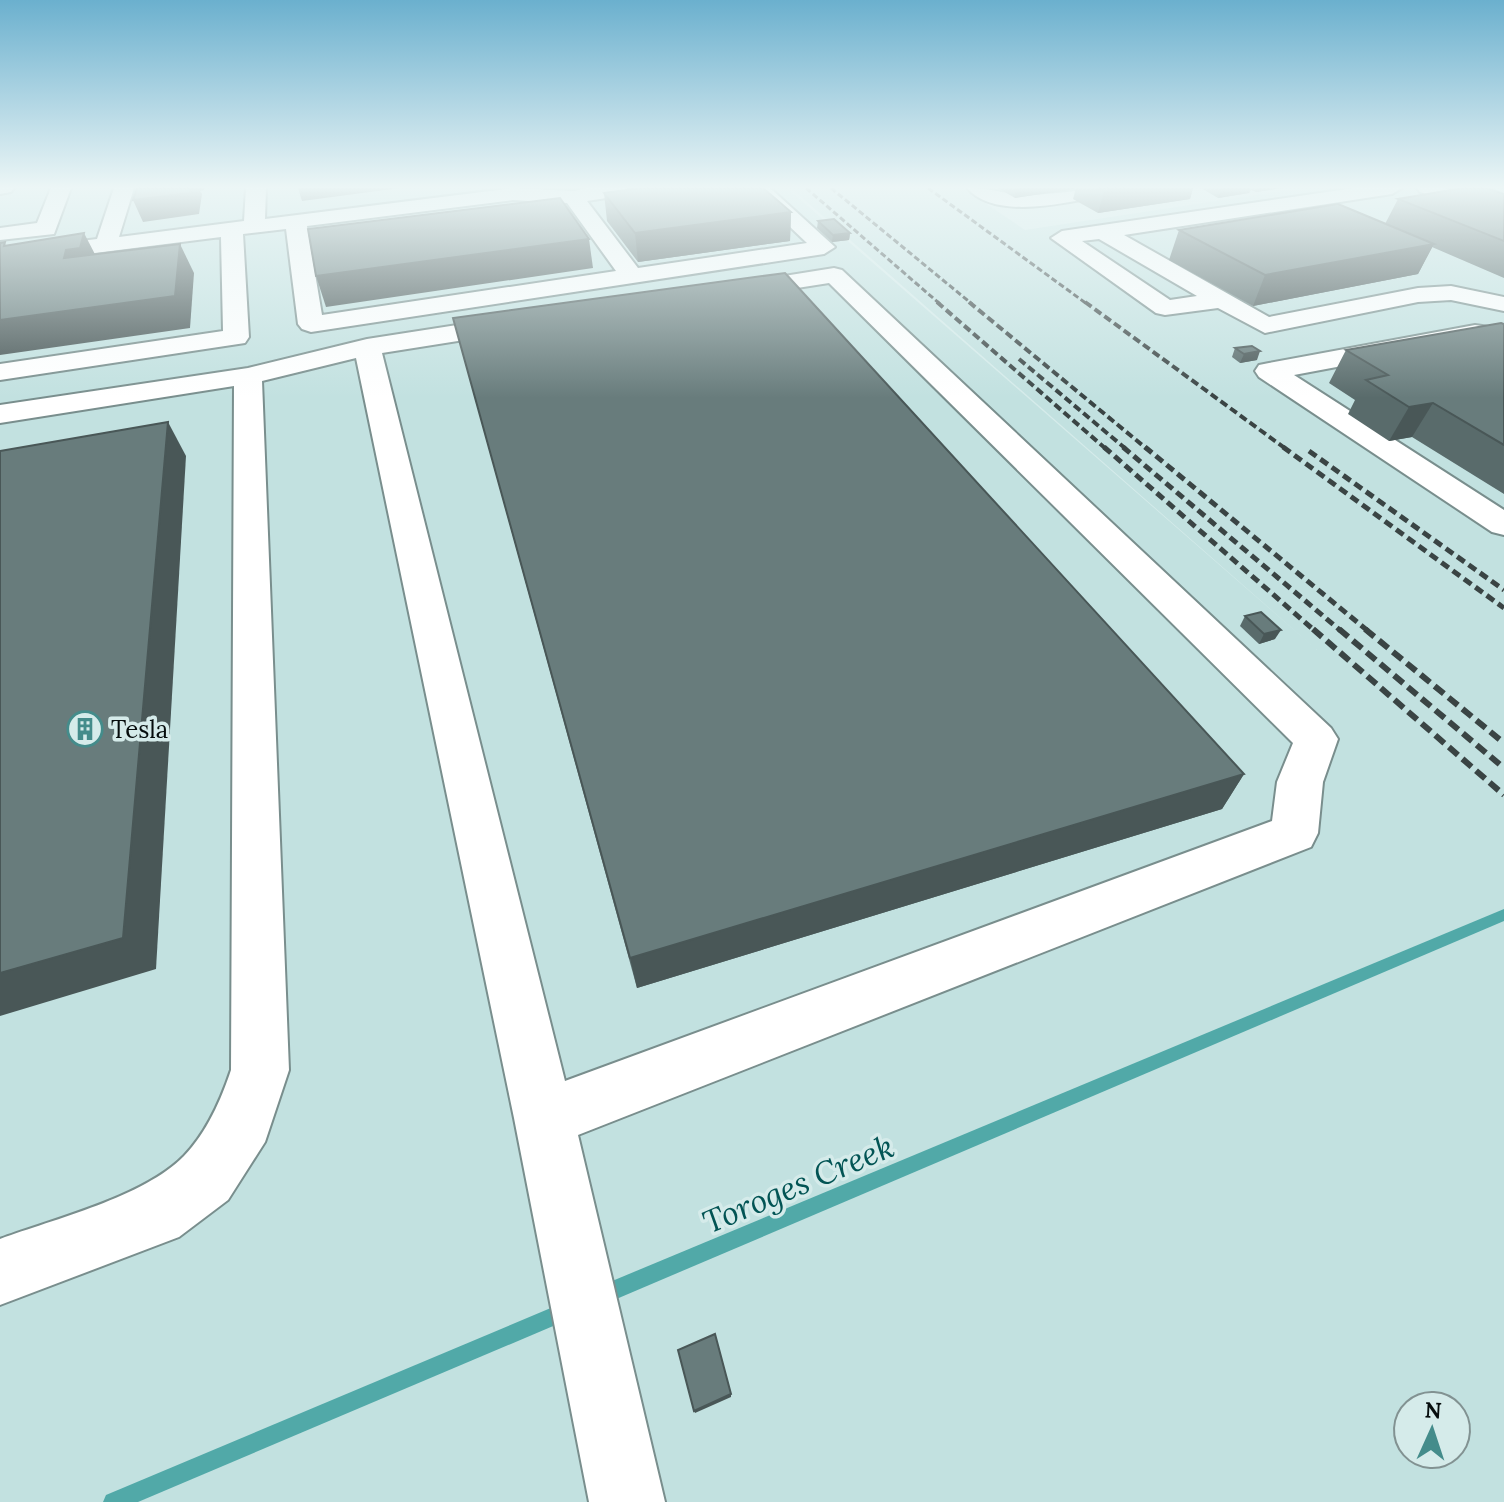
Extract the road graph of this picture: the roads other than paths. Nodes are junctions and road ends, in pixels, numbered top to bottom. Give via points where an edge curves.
1 (146, 258) edge
2 (239, 258) edge
3 (308, 258) edge
4 (619, 258) edge
5 (751, 258) edge
6 (1092, 258) edge
7 (1148, 258) edge
8 (145, 265) edge
9 (632, 276) junction
10 (1222, 300) junction
11 (1504, 304) edge
12 (1504, 337) edge
13 (367, 347) junction
14 (0, 372) edge
15 (248, 376) junction
16 (0, 414) edge
17 (1504, 525) edge
18 (544, 1118) junction
19 (0, 1272) edge
20 (627, 1502) edge

1 - 8 street
2 - 14 street via 236,337
3 - 9 street via 311,324
4 - 9 street
5 - 9 street
6 - 10 street via 1165,308
7 - 10 street
10 - 11 street via 1265,325 1418,295 1451,293
12 - 17 street via 1475,333 1269,371
13 - 15 street
13 - 18 street
13 - 18 street via 834,275 1316,739 1300,782 1294,833
15 - 16 street
15 - 19 street via 260,1070 244,1121 206,1178 156,1214
18 - 20 street

